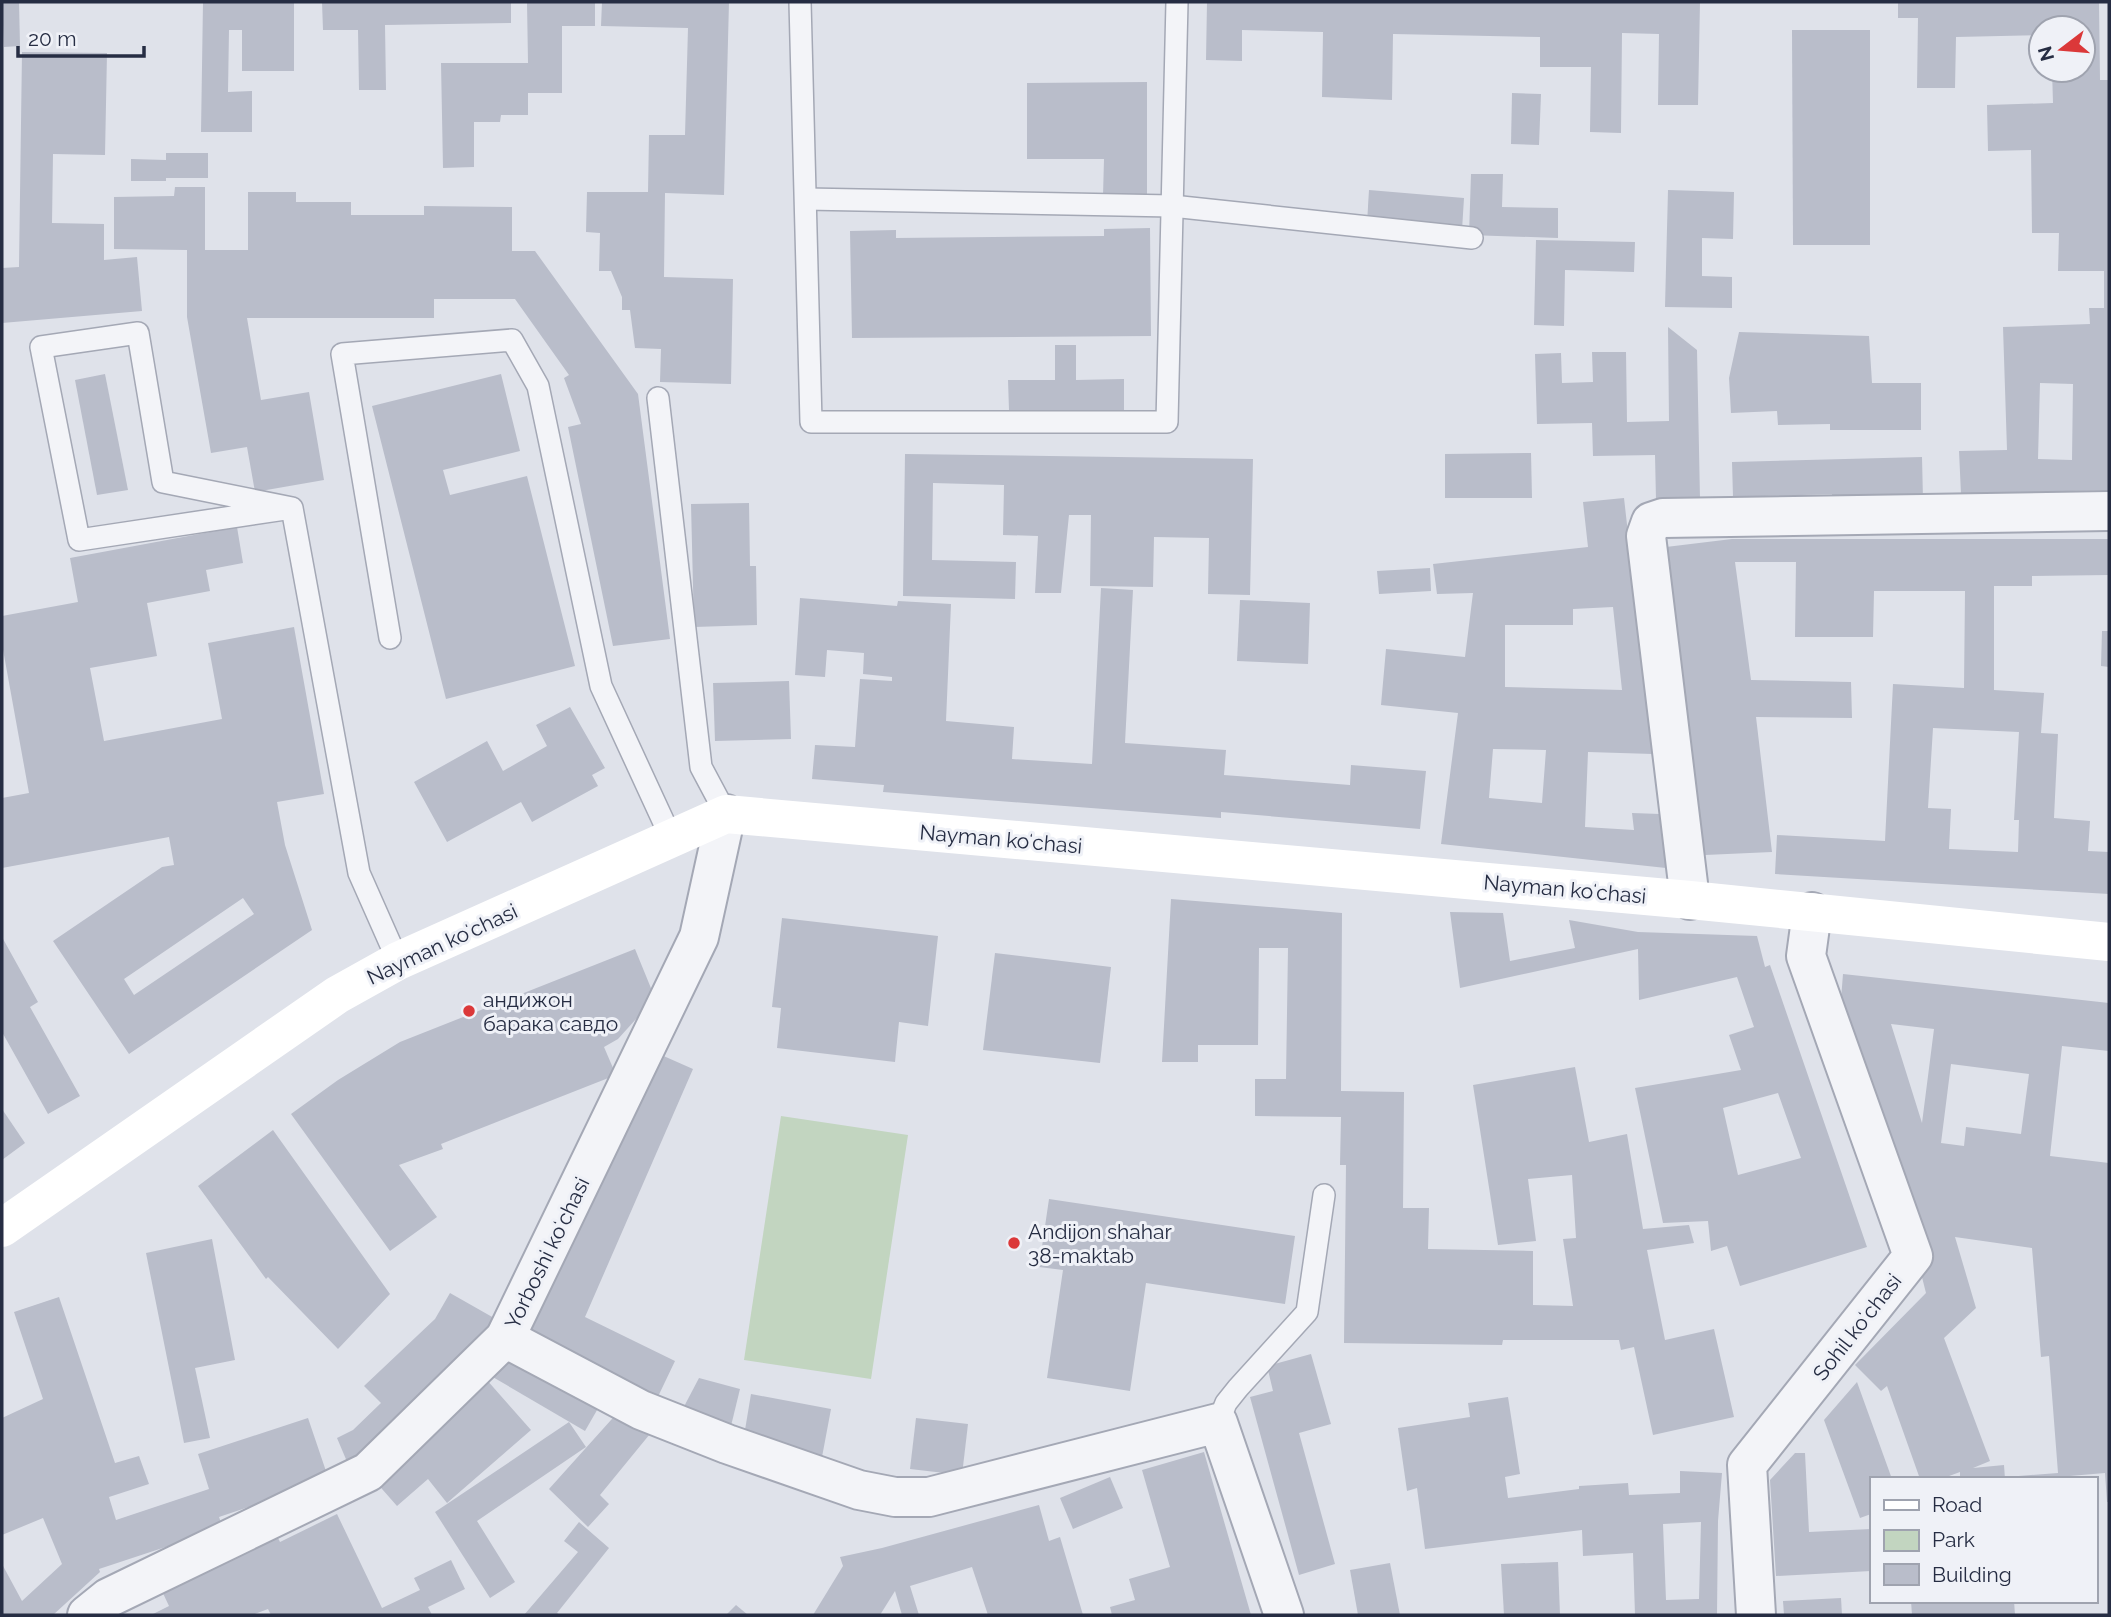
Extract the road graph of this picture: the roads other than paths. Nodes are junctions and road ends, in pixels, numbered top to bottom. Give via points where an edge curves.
1 (800, 2) edge
2 (1177, 2) edge
3 (806, 200) junction
4 (1172, 206) junction
5 (1472, 238) dead end
6 (658, 398) dead end
7 (292, 508) junction
8 (2109, 510) edge
9 (390, 638) dead end
10 (726, 814) junction
11 (672, 840) junction
12 (1690, 900) junction
13 (1812, 912) junction
14 (2109, 942) edge
15 (398, 961) junction
16 (1324, 1195) dead end
17 (2, 1228) edge
18 (505, 1338) junction
19 (1218, 1423) junction
20 (87, 1615) edge
21 (1284, 1615) edge
22 (1756, 1615) edge

1 - 3 lane
2 - 4 lane
3 - 4 lane
3 - 4 lane via 811,422 1167,422
4 - 5 lane
6 - 10 lane via 701,767
7 - 7 lane via 79,540 41,347 138,333 163,482
7 - 15 lane via 359,873
8 - 12 street via 1663,518 1651,522 1646,536
9 - 11 lane via 342,354 512,340 538,386 601,686
10 - 11 main road, Nayman koʻchasi
10 - 12 main road, Nayman koʻchasi
10 - 18 street, Yorboshi koʻchasi via 699,937
11 - 15 main road, Nayman koʻchasi
12 - 13 main road, Nayman koʻchasi
13 - 14 main road, Nayman koʻchasi
13 - 22 street, Sohil koʻchasi via 1807,956 1913,1256 1747,1465
15 - 17 main road, Nayman koʻchasi via 337,995
16 - 19 lane via 1307,1312 1238,1388
18 - 19 street via 641,1410 807,1473 895,1497 929,1497
18 - 20 street, Yorboshi koʻchasi via 368,1472 108,1598
19 - 21 street

